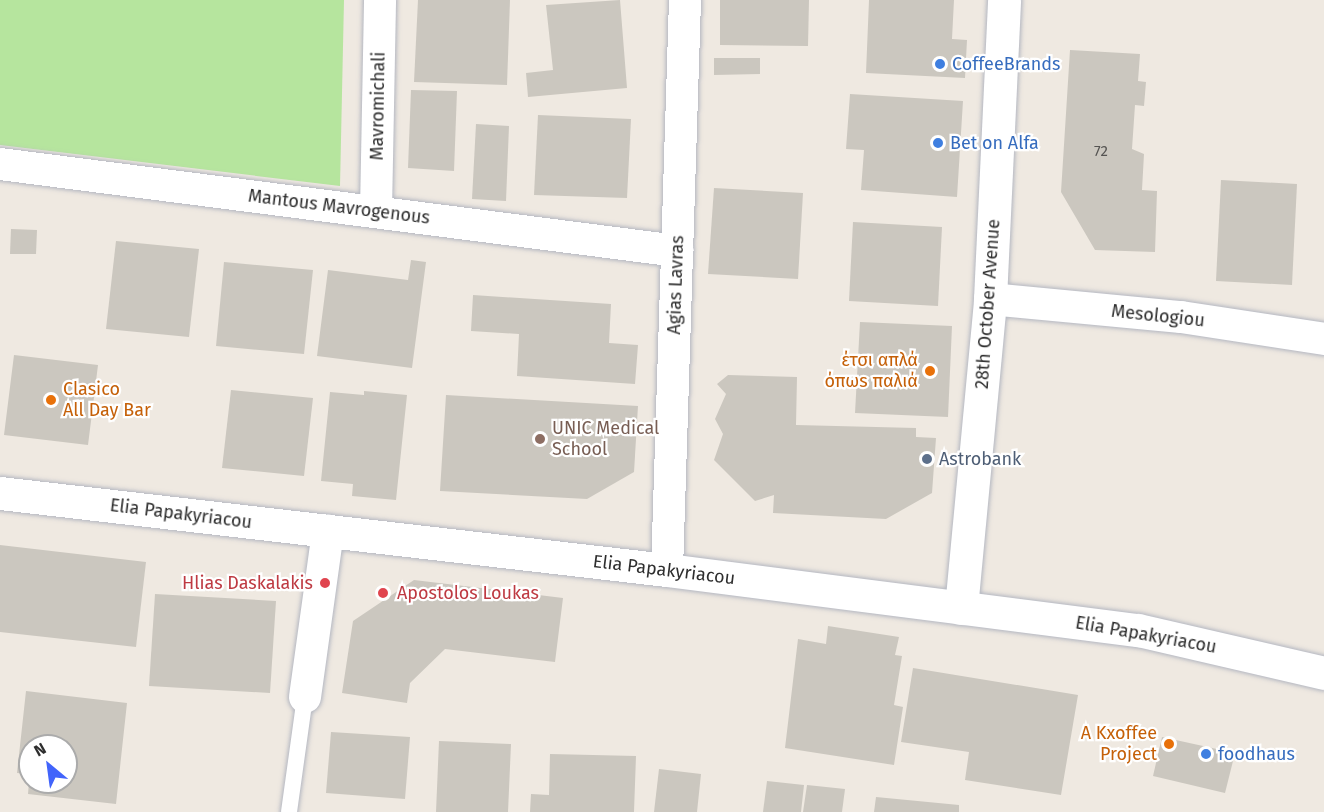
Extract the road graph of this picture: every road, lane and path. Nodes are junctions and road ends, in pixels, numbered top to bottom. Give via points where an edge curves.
1 (380, 0) edge
2 (685, 0) edge
3 (1004, 0) edge
4 (0, 164) edge
5 (376, 211) junction
6 (677, 251) junction
7 (990, 299) junction
8 (1324, 339) edge
9 (0, 493) edge
10 (328, 531) junction
11 (667, 570) junction
12 (961, 608) junction
13 (1324, 673) edge
14 (305, 697) joint
15 (289, 812) edge

1 - 5 street, Mavromichali
2 - 6 street, Agias Lavras
3 - 7 main road, 28th October Avenue
4 - 5 street, Mantous Mavrogenous
5 - 6 street, Mantous Mavrogenous
6 - 11 street, Agias Lavras
7 - 8 street, Mesologiou via 1180,317
7 - 12 main road, 28th October Avenue
9 - 10 main road, Elia Papakyriacou
10 - 11 main road, Elia Papakyriacou
10 - 14 street
11 - 12 main road, Elia Papakyriacou
12 - 13 main road, Elia Papakyriacou via 1138,630
14 - 15 lane

